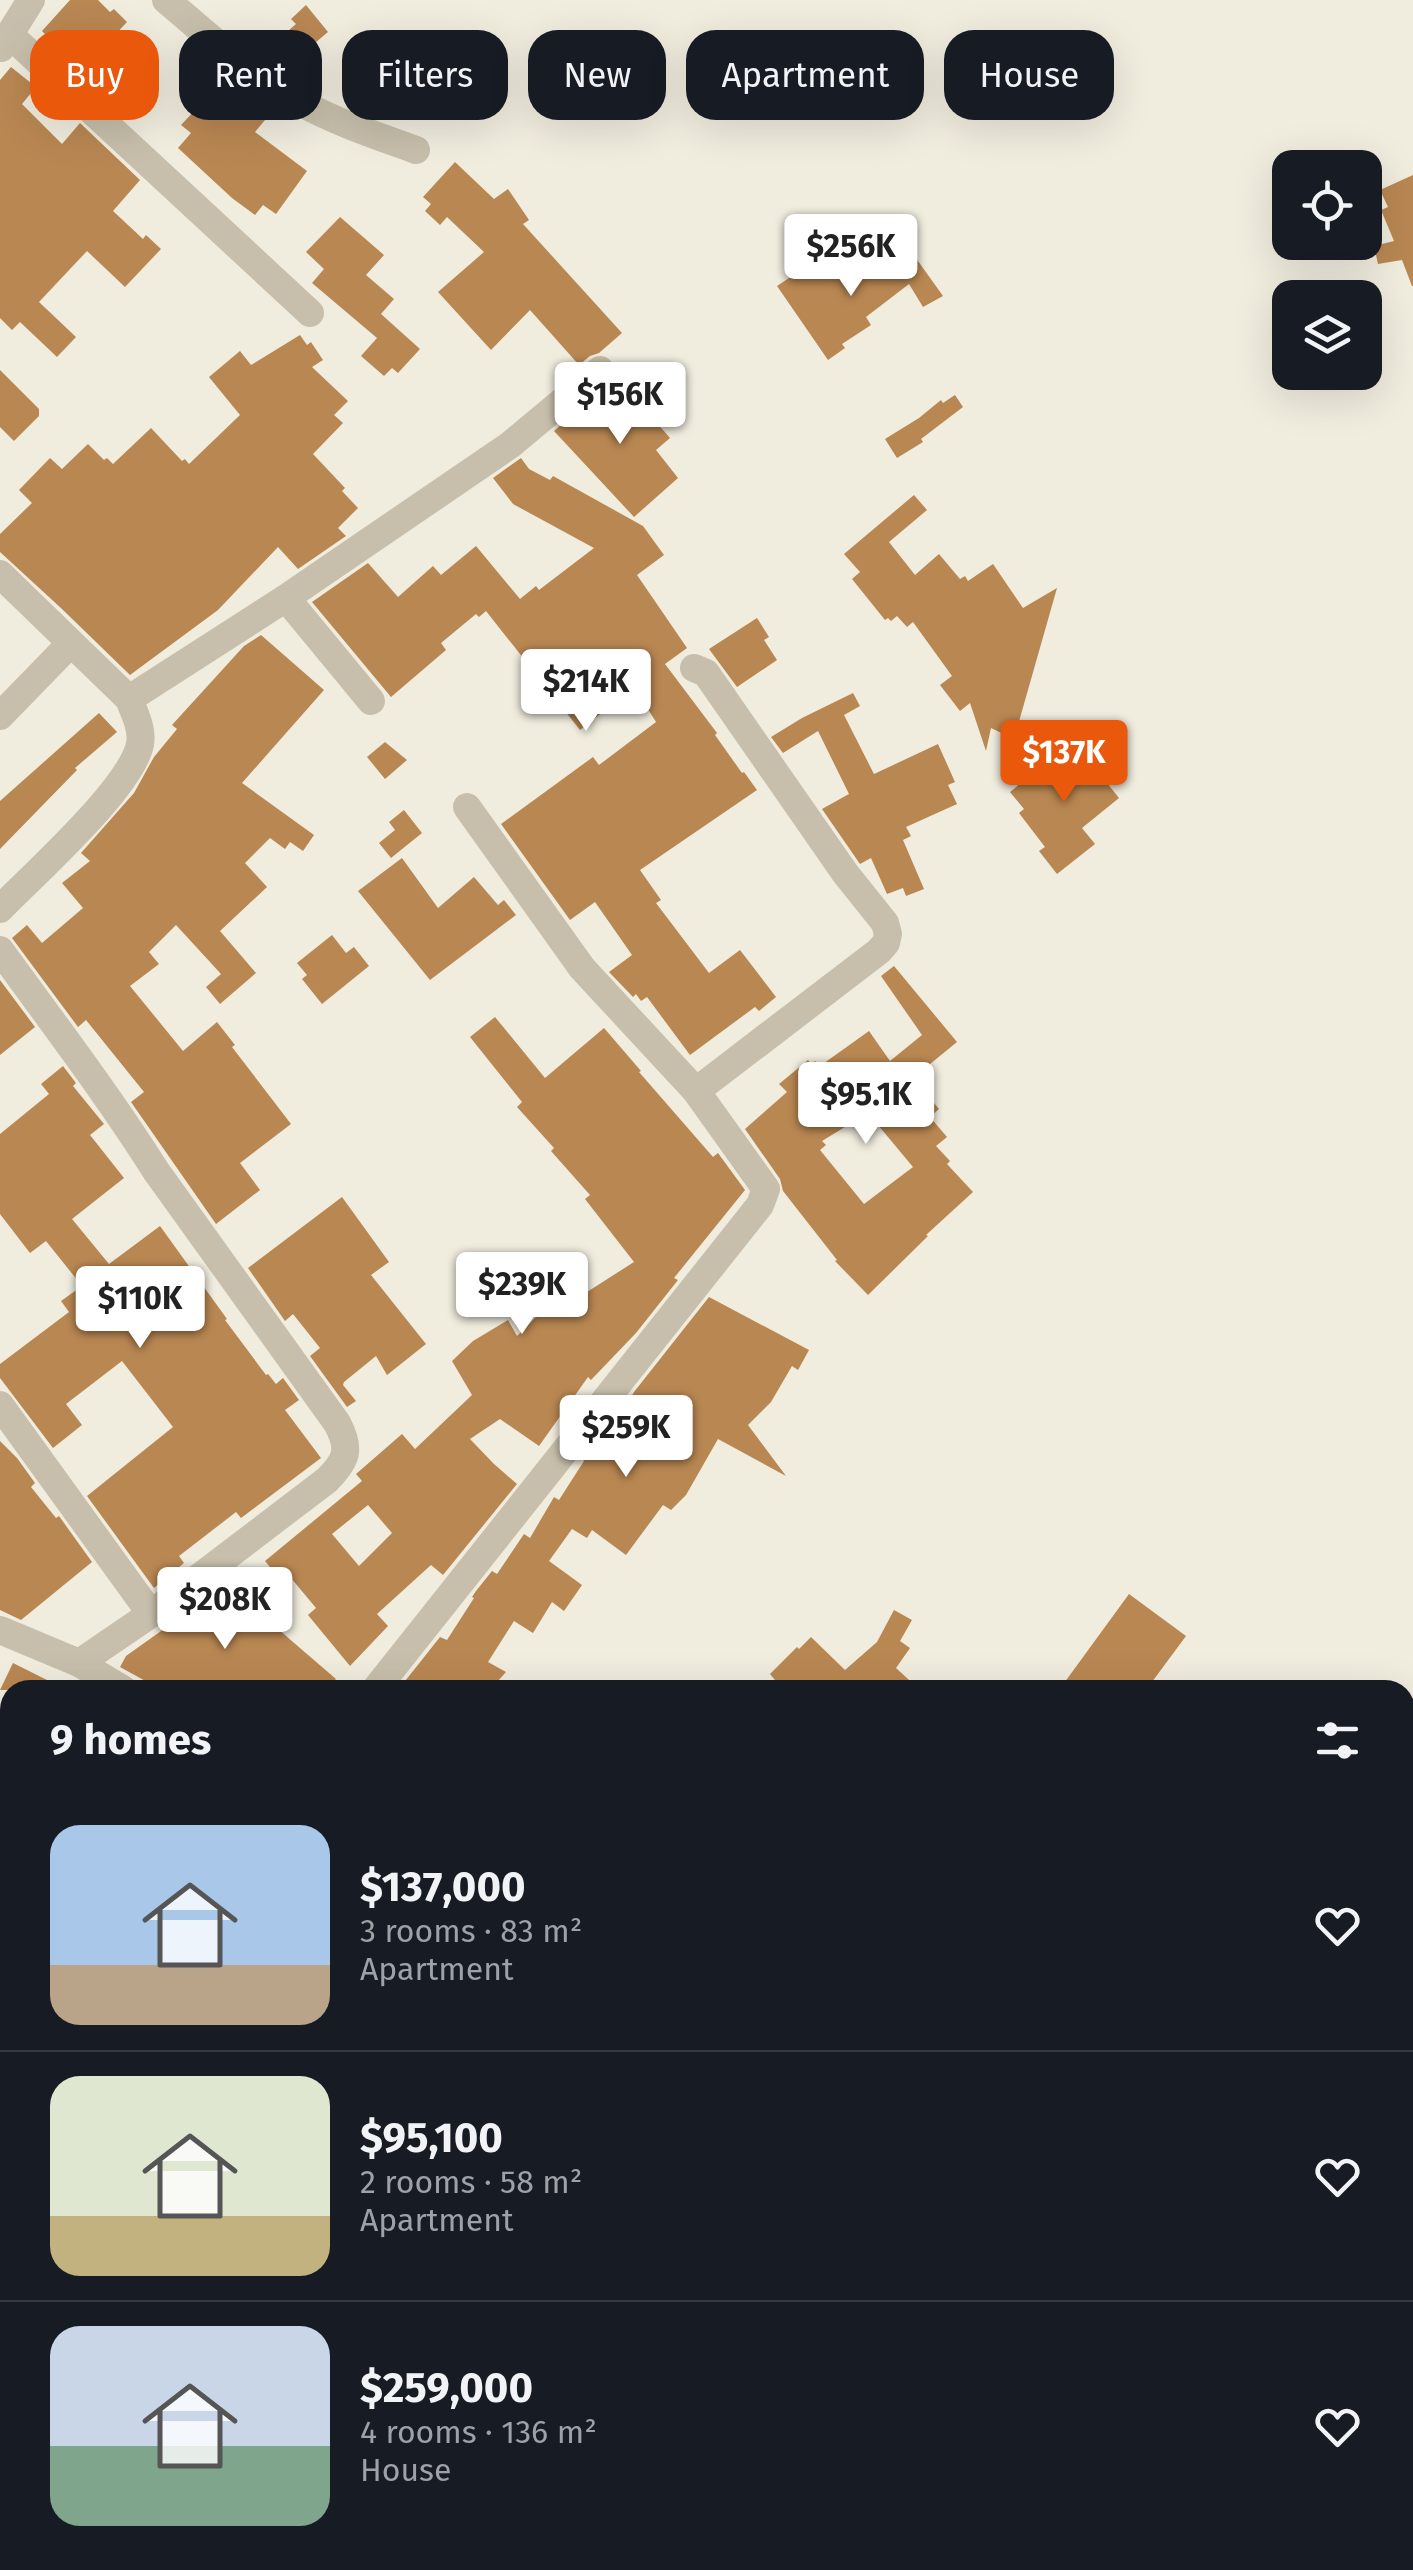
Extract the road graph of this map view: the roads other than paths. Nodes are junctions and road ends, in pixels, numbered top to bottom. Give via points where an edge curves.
1 (30, 0) edge
2 (166, 0) edge
3 (5, 42) edge
4 (416, 150) dead end
5 (310, 313) dead end
6 (600, 370) dead end
7 (0, 574) edge
8 (286, 598) junction
9 (72, 643) junction
10 (694, 668) dead end
11 (129, 699) junction
12 (371, 701) dead end
13 (0, 716) edge
14 (467, 807) dead end
15 (0, 909) edge
16 (0, 950) edge
17 (696, 1092) junction
18 (0, 1405) edge
19 (151, 1614) junction
20 (0, 1630) edge
21 (80, 1663) junction
22 (108, 1680) edge
23 (383, 1680) edge

1 - 3 street
2 - 4 street via 300,103
3 - 5 street
6 - 8 street via 510,444
7 - 9 street
8 - 11 street
8 - 12 street
9 - 11 street
9 - 13 street
10 - 17 street via 706,672 737,714 888,934 879,951
11 - 15 street via 141,742 128,774
14 - 17 street via 582,968
16 - 19 street via 345,1437 340,1466 326,1480
17 - 23 street via 760,1178 766,1189 760,1206
18 - 19 street
19 - 21 street
20 - 21 street
21 - 22 street

